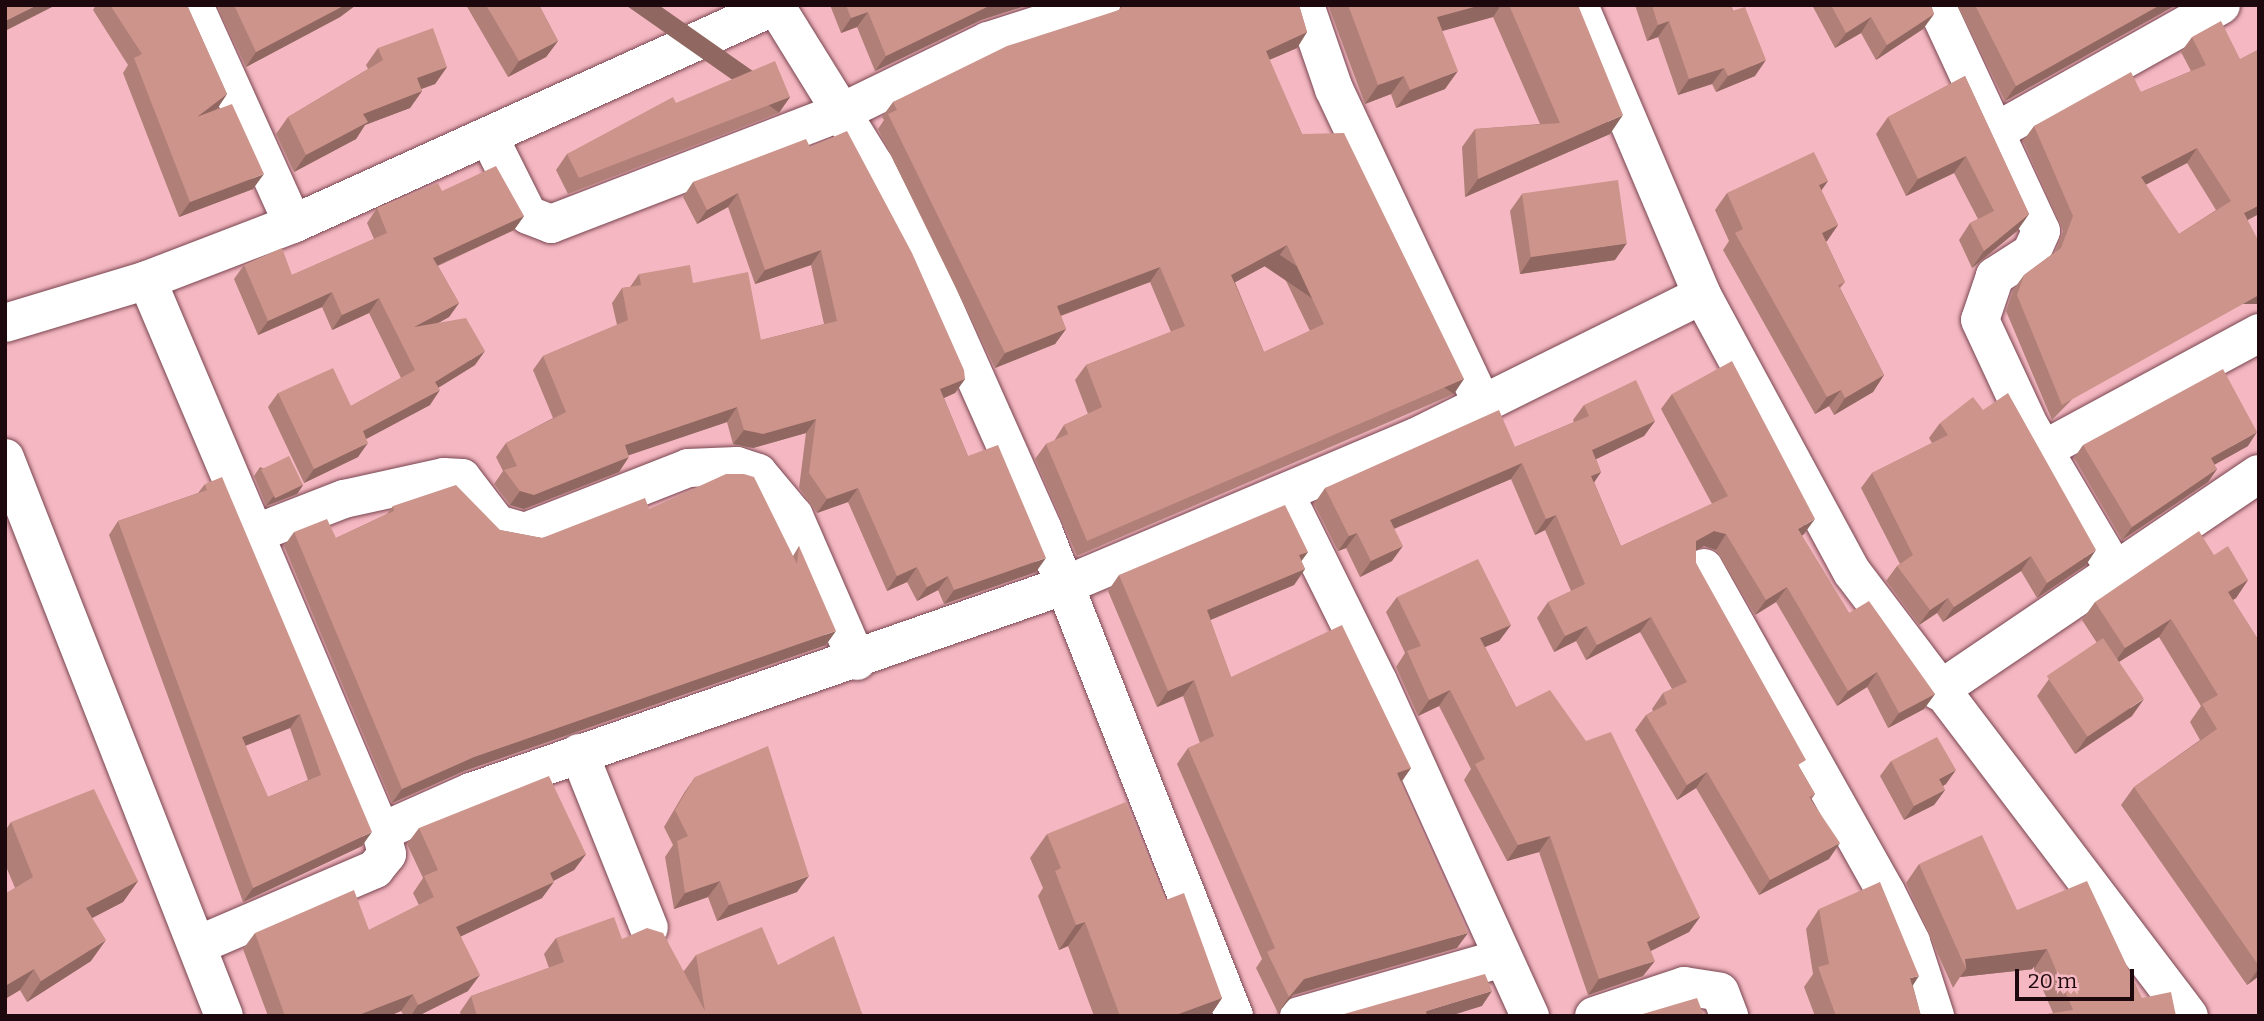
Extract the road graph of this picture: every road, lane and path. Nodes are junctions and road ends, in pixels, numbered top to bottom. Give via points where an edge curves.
1 (194, 5) edge
2 (1101, 5) edge
3 (1305, 5) edge
4 (1579, 5) edge
5 (1936, 5) edge
6 (2221, 5) edge
7 (775, 6) edge
8 (842, 112) junction
9 (1995, 132) junction
10 (490, 139) junction
11 (293, 224) junction
12 (147, 280) junction
13 (1702, 295) junction
14 (5, 323) edge
15 (2259, 333) edge
16 (1483, 405) junction
17 (2043, 450) junction
18 (5, 458) edge
19 (2259, 474) edge
20 (1285, 494) junction
21 (254, 534) junction
22 (1704, 568) dead end
23 (2115, 571) junction
24 (1063, 586) junction
25 (857, 661) junction
26 (1938, 691) junction
27 (579, 754) junction
28 (381, 832) junction
29 (649, 928) edge
30 (198, 945) junction
31 (1503, 958) junction
32 (224, 1016) edge
33 (1234, 1016) edge
34 (1299, 1016) edge
35 (1530, 1016) edge
36 (1594, 1016) edge
37 (1729, 1016) edge
38 (1936, 1016) edge
39 (2189, 1016) edge

1 - 11 street
2 - 8 street via 988,41
3 - 16 street via 1383,199
4 - 13 street
5 - 9 street
6 - 9 street
7 - 8 street
7 - 10 street
8 - 10 street via 551,224 528,215
8 - 24 street via 922,258
9 - 17 street via 2036,215 2041,242 1995,276 1980,320 1995,362
10 - 11 street
11 - 12 street
12 - 14 street
12 - 21 street
13 - 16 street
13 - 26 street via 1852,572
15 - 17 street
16 - 20 street
17 - 23 street
18 - 30 street
19 - 23 street
20 - 24 street
20 - 31 street via 1378,681
21 - 25 street via 344,499 444,477 462,478 497,524 525,532 688,468 737,466 758,473 794,516
21 - 28 street
22 - 38 street via 1886,892 1911,942
23 - 26 street
24 - 25 street
24 - 33 street
25 - 27 street
26 - 39 street via 2051,828
27 - 28 street
27 - 29 street
28 - 30 street via 387,854 375,869
30 - 32 street
31 - 34 street
31 - 35 street
36 - 37 street via 1684,986 1720,992

